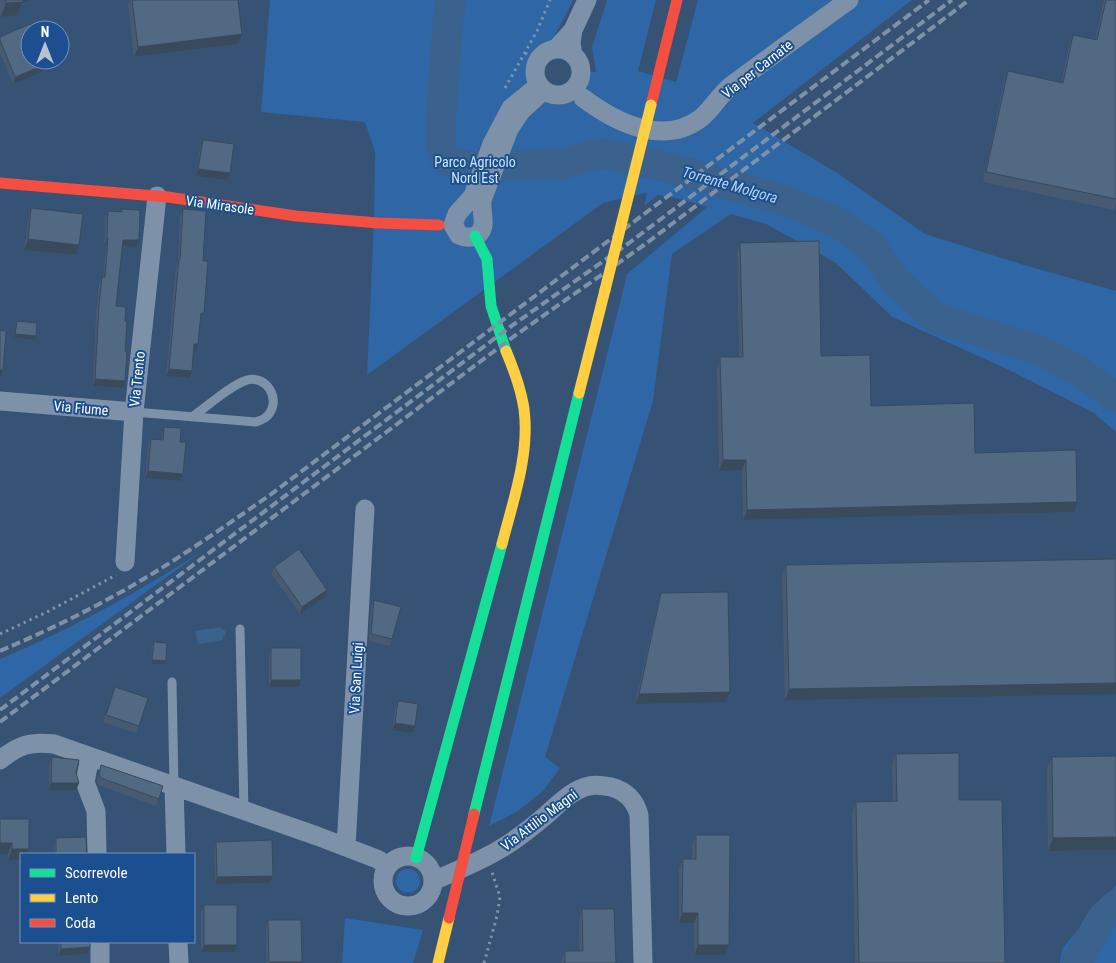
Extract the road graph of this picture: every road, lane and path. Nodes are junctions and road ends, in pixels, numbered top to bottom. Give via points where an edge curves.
1 (550, 0) edge
2 (587, 0) edge
3 (677, 0) edge
4 (849, 0) edge
5 (565, 52) junction
6 (532, 57) junction
7 (541, 87) junction
8 (576, 91) junction
9 (501, 96) dead end
10 (0, 183) edge
11 (157, 196) junction
12 (477, 198) junction
13 (457, 229) junction
14 (0, 402) edge
15 (134, 412) junction
16 (192, 417) junction
17 (366, 509) dead end
18 (125, 562) joint
19 (240, 629) dead end
20 (0, 634) edge
21 (172, 682) dead end
22 (90, 756) junction
23 (0, 760) edge
24 (174, 786) junction
25 (244, 810) junction
26 (346, 847) junction
27 (97, 853) edge
28 (176, 853) edge
29 (486, 857) junction
30 (416, 858) junction
31 (388, 866) junction
32 (433, 881) junction
33 (100, 943) edge
34 (178, 943) edge
35 (100, 963) edge
36 (179, 963) edge
37 (438, 963) edge
38 (484, 963) edge
39 (643, 963) edge

1 - 6 path via 537,31
2 - 5 street
3 - 37 street, bridge
4 - 8 street, Via per Carnate via 730,87 699,119 682,127 657,130 635,127 606,113
5 - 6 street
5 - 8 street via 578,61 581,68
6 - 7 street
6 - 9 path
7 - 8 street via 559,95
7 - 12 street via 511,108
10 - 11 street, Via Mirasole
11 - 13 street, Via Mirasole via 296,216
11 - 15 street, Via Trento
12 - 13 street via 457,214
12 - 13 street via 483,226 479,234
13 - 30 street via 485,254 488,291 521,394 525,432 518,484
14 - 15 street, Via Fiume
15 - 16 lane, Via Fiume
15 - 18 street, Via Trento
16 - 16 lane, Via Fiume via 256,422 271,411 271,389 258,379 248,380
17 - 26 street, Via San Luigi
18 - 20 path via 124,571
19 - 25 lane
21 - 24 lane
22 - 23 street via 40,742 25,744
22 - 24 street
22 - 27 street via 84,782 96,811
24 - 25 street
24 - 28 street
25 - 26 street
26 - 31 street
29 - 32 street, Via Attilio Magni
29 - 38 path via 500,897
29 - 39 street, Via Attilio Magni via 504,848 576,791 599,785 625,793 636,806 640,824
30 - 31 street via 401,858
30 - 32 street via 428,866
31 - 32 street via 383,882 385,890 389,898 404,906 413,906 428,897
33 - 35 street
34 - 36 street

